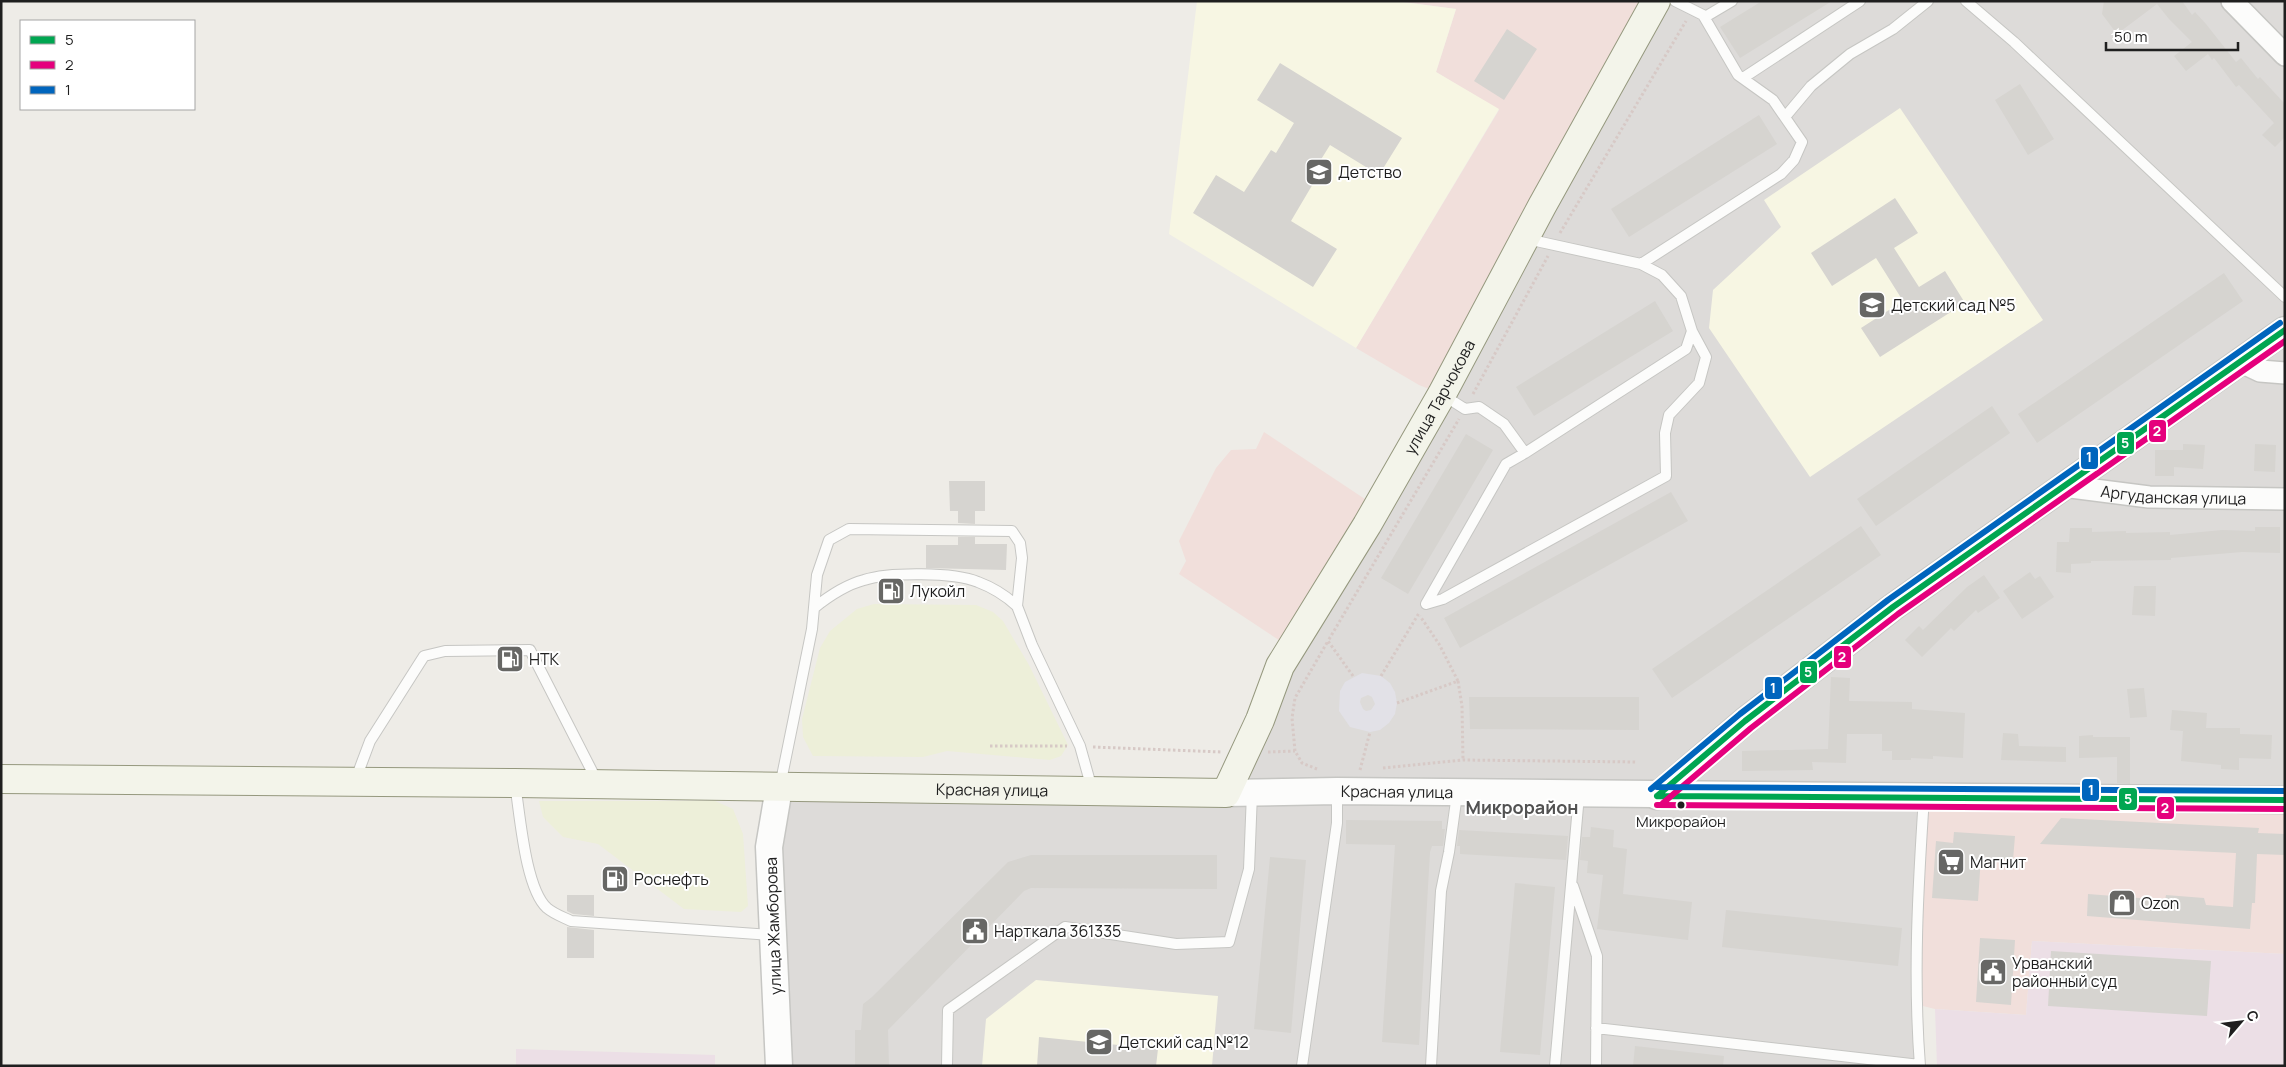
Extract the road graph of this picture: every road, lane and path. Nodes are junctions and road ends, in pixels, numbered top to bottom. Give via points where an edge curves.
1 (1656, 1) edge
2 (1676, 1) edge
3 (1732, 1) edge
4 (1860, 1) edge
5 (1928, 1) edge
6 (1966, 1) edge
7 (2232, 1) edge
8 (1693, 10) junction
9 (1705, 17) junction
10 (2285, 54) edge
11 (1743, 78) junction
12 (1785, 117) junction
13 (1524, 238) junction
14 (1554, 244) junction
15 (1641, 264) junction
16 (2285, 297) edge
17 (2285, 330) edge
18 (1692, 331) junction
19 (2241, 362) junction
20 (2285, 373) edge
21 (1442, 394) junction
22 (1465, 409) junction
23 (1524, 453) junction
24 (2063, 486) junction
25 (2285, 499) edge
26 (1426, 604) junction
27 (1017, 606) junction
28 (814, 608) junction
29 (1419, 614) junction
30 (1328, 641) junction
31 (1353, 676) dead end
32 (1381, 676) dead end
33 (1458, 681) junction
34 (1397, 703) dead end
35 (1370, 732) dead end
36 (990, 746) dead end
37 (1080, 746) junction
38 (1209, 752) dead end
39 (1463, 760) junction
40 (1636, 762) dead end
41 (1379, 768) dead end
42 (1369, 769) dead end
43 (1323, 770) dead end
44 (1360, 770) junction
45 (1, 779) edge
46 (1344, 781) junction
47 (354, 782) junction
48 (515, 783) junction
49 (599, 785) junction
50 (780, 788) junction
51 (1093, 792) junction
52 (1239, 793) junction
53 (1457, 793) junction
54 (1579, 795) junction
55 (1657, 796) junction
56 (1924, 797) junction
57 (2285, 800) edge
58 (1572, 882) junction
59 (773, 936) junction
60 (1596, 1028) junction
61 (1304, 1065) edge
62 (779, 1066) edge
63 (947, 1066) edge
64 (1431, 1066) edge
65 (1556, 1066) edge
66 (1596, 1066) edge
67 (1920, 1066) edge

1 - 13 main road, улица Тарчокова
2 - 8 lane
3 - 9 lane
4 - 11 lane
5 - 12 lane via 1893,30 1850,54 1811,86
6 - 16 lane
7 - 10 street
8 - 9 lane
8 - 14 path
9 - 11 lane
11 - 12 lane via 1774,100
12 - 15 lane via 1802,142 1794,160 1781,174
13 - 14 lane
13 - 21 main road, улица Тарчокова
14 - 15 lane
14 - 22 path
15 - 18 lane via 1662,275 1681,296
17 - 19 street
18 - 23 lane via 1686,348
18 - 26 lane via 1706,357 1699,383 1669,415 1665,433 1666,476 1443,599
19 - 20 street via 2260,371
19 - 24 street
21 - 22 lane
21 - 52 main road, улица Тарчокова via 1367,525 1280,666
22 - 23 lane via 1478,407 1504,424
22 - 30 path
23 - 26 lane via 1506,464
24 - 25 street, Аргуданская улица via 2150,497
24 - 55 street via 1893,607 1745,720
26 - 29 path
27 - 28 lane via 1002,593 977,581 946,576 902,575 864,580 835,592
27 - 28 lane via 1022,558 1020,543 1012,531 849,529 829,540 817,575
27 - 37 lane
28 - 50 lane
29 - 32 path
29 - 33 path
30 - 31 path
30 - 43 path via 1295,698 1292,718 1295,751 1302,763
33 - 34 path
33 - 39 path
35 - 44 path
36 - 37 path
37 - 38 path
37 - 51 lane
39 - 40 path
39 - 41 path
42 - 44 path
44 - 46 path
45 - 47 main road, Красная улица
46 - 52 street, Красная улица
46 - 53 street, Красная улица
46 - 61 lane
47 - 48 main road, Красная улица
47 - 49 lane via 370,741 424,656 445,651 530,650
48 - 49 main road, Красная улица
48 - 59 lane via 531,875 546,907 555,914 571,921
49 - 50 main road, Красная улица
50 - 51 main road, Красная улица
50 - 59 street, улица Жамборова via 769,847
51 - 52 main road, Красная улица
52 - 63 lane via 1249,869 1229,942 1176,944 1065,927 948,1010
53 - 54 street, Красная улица
53 - 64 lane via 1441,890
54 - 55 street, Красная улица
54 - 58 lane
55 - 56 street, Красная улица
56 - 57 street, Красная улица
56 - 67 lane via 1916,928 1915,1004
58 - 60 lane via 1597,956
58 - 65 lane
59 - 62 street, улица Жамборова
60 - 66 lane
60 - 67 lane

